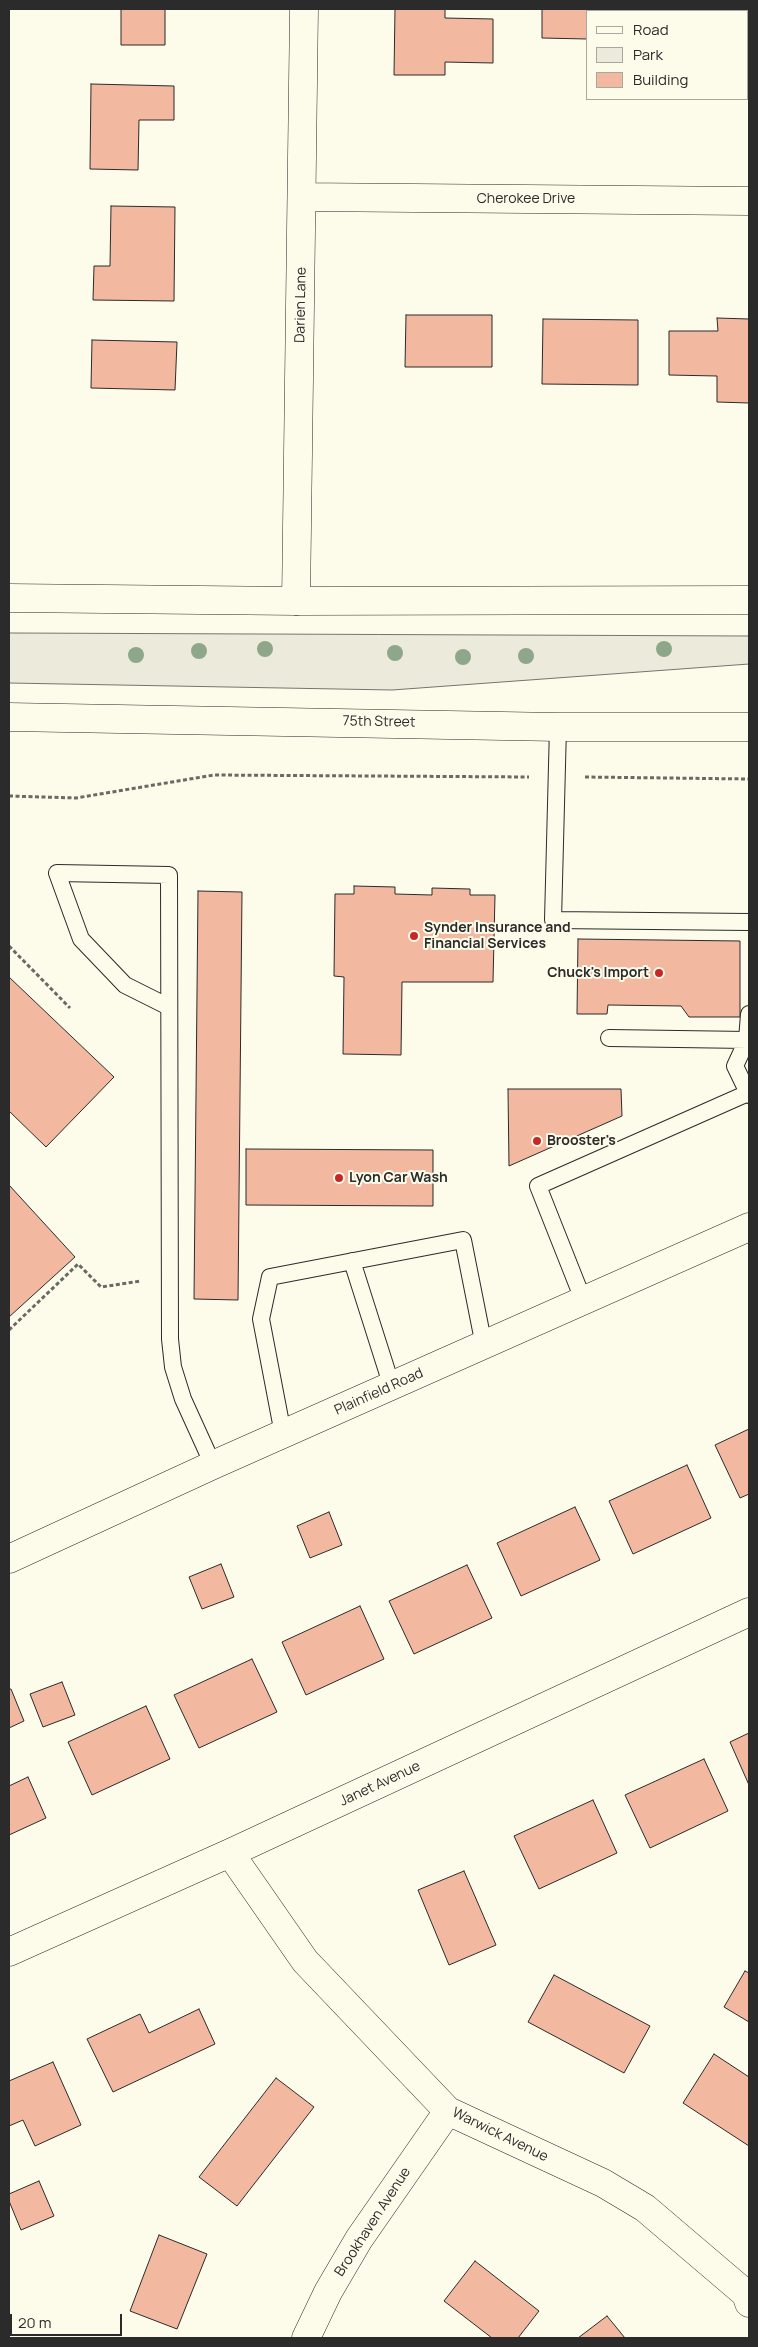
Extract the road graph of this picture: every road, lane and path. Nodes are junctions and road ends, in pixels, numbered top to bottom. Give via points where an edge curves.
1 (304, 9) edge
2 (302, 197) junction
3 (749, 200) edge
4 (9, 598) edge
5 (749, 600) edge
6 (296, 601) junction
7 (9, 717) edge
8 (558, 726) junction
9 (749, 727) edge
10 (530, 777) dead end
11 (591, 777) dead end
12 (749, 778) edge
13 (9, 796) edge
14 (749, 922) edge
15 (9, 946) edge
16 (169, 1007) junction
17 (70, 1008) dead end
18 (749, 1014) edge
19 (609, 1038) dead end
20 (747, 1040) junction
21 (749, 1094) edge
22 (749, 1227) edge
23 (352, 1261) junction
24 (170, 1263) junction
25 (584, 1302) junction
26 (9, 1330) edge
27 (484, 1346) junction
28 (392, 1386) junction
29 (283, 1434) junction
30 (213, 1466) junction
31 (9, 1559) edge
32 (749, 1612) edge
33 (230, 1853) junction
34 (9, 1952) edge
35 (448, 2111) junction
36 (748, 2296) edge
37 (306, 2338) edge

1 - 2 street, Darien Lane
2 - 3 street, Cherokee Drive
2 - 6 street, Darien Lane
4 - 6 street
5 - 6 street
7 - 8 street, 75th Street
8 - 9 street, 75th Street
8 - 14 lane via 552,920
10 - 13 path via 214,776 76,798
11 - 12 path
15 - 17 path
16 - 16 lane via 125,985 81,939 57,873 169,875
16 - 24 lane
18 - 20 lane
19 - 20 lane
20 - 21 lane via 735,1066
21 - 25 lane via 538,1186
22 - 25 street, Plainfield Road
23 - 27 lane via 463,1240
23 - 28 lane
23 - 29 lane via 270,1277 261,1319
24 - 26 path via 141,1281 101,1287 78,1264
24 - 30 lane via 170,1339 174,1367 183,1399
25 - 27 street, Plainfield Road
27 - 28 street, Plainfield Road
28 - 29 street, Plainfield Road
29 - 30 street, Plainfield Road
30 - 31 street, Plainfield Road
32 - 33 street, Janet Avenue
33 - 34 street, Janet Avenue
33 - 35 street, Warwick Avenue via 305,1961
35 - 36 street, Warwick Avenue via 646,2208
35 - 37 street, Brookhaven Avenue via 359,2239

